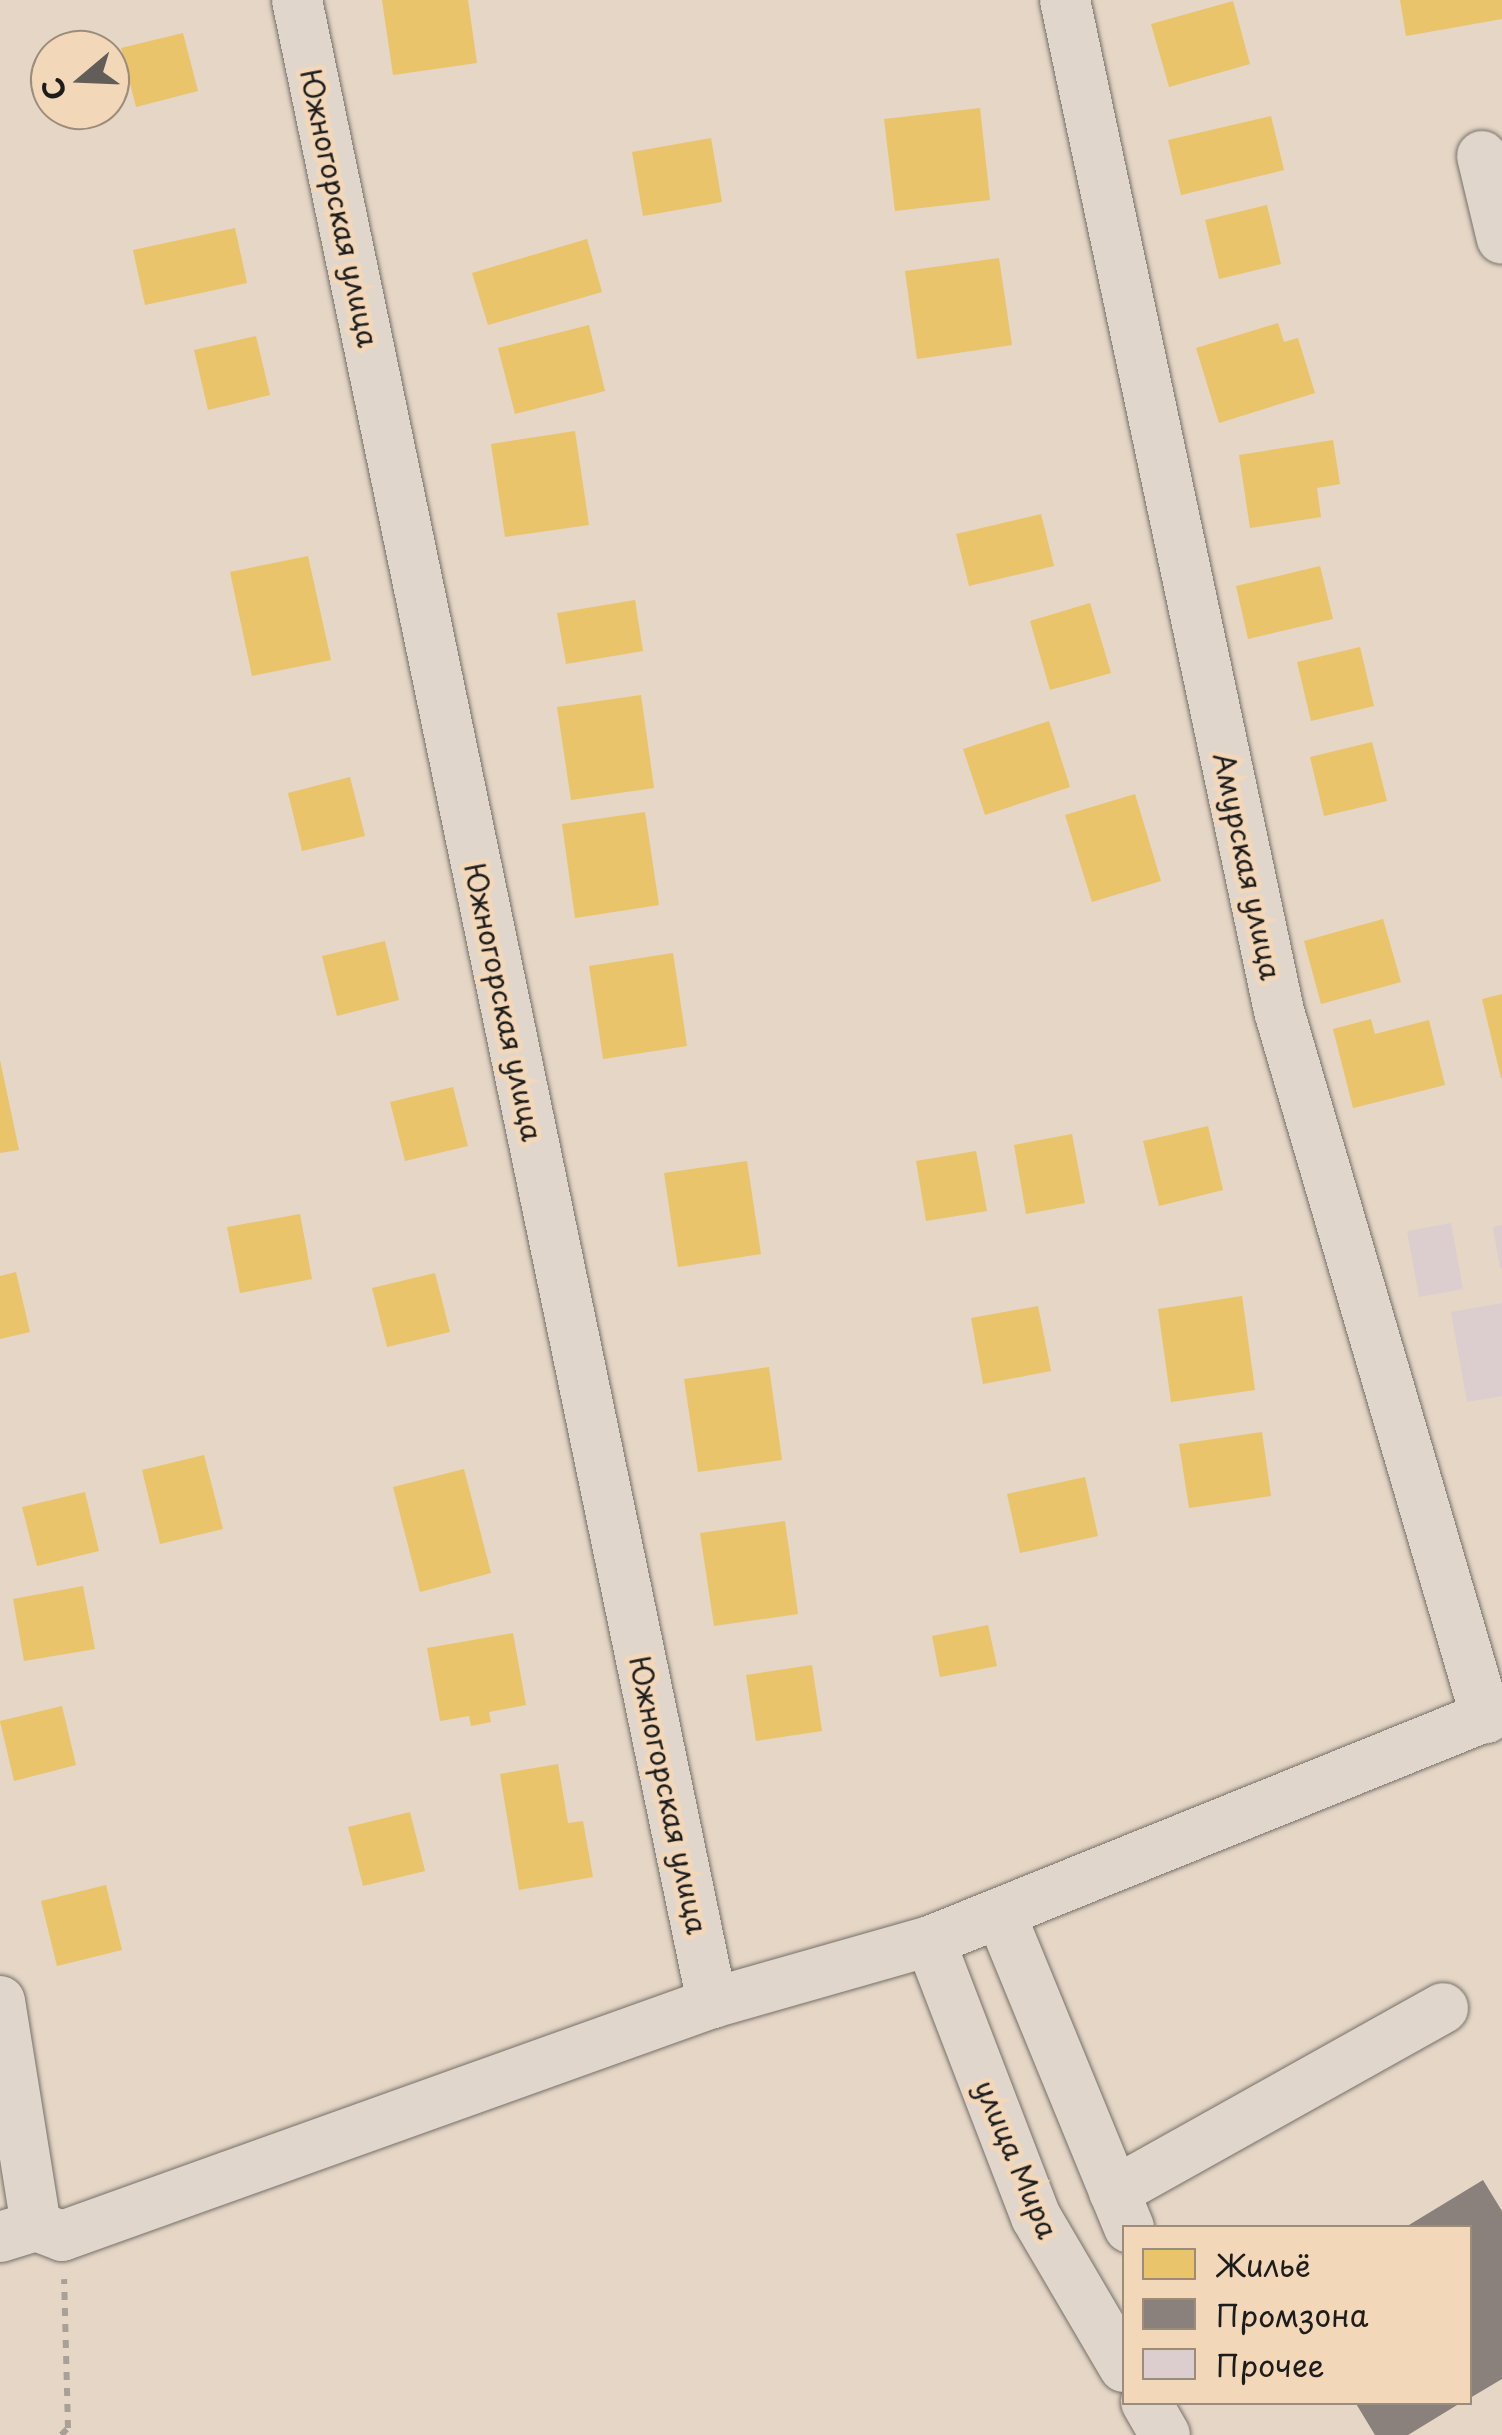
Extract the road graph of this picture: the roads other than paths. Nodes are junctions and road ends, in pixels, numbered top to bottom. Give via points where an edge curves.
1 (297, 0) edge
2 (1065, 0) edge
3 (1482, 156) dead end
4 (1502, 239) edge
5 (1494, 1714) edge
6 (1000, 1913) junction
7 (930, 1941) junction
8 (0, 2001) edge
9 (712, 2003) junction
10 (1443, 2008) dead end
11 (1122, 2210) edge
12 (33, 2233) edge
13 (1122, 2364) edge
14 (1148, 2405) edge
15 (1164, 2435) edge

1 - 9 street, Южногорская улица
2 - 5 street, Амурская улица via 1279,1011
3 - 4 street
5 - 6 street
6 - 7 street
6 - 11 street
7 - 9 street
7 - 13 street, улица Мира via 1036,2217
8 - 12 street
9 - 12 street
10 - 11 street
14 - 15 street

